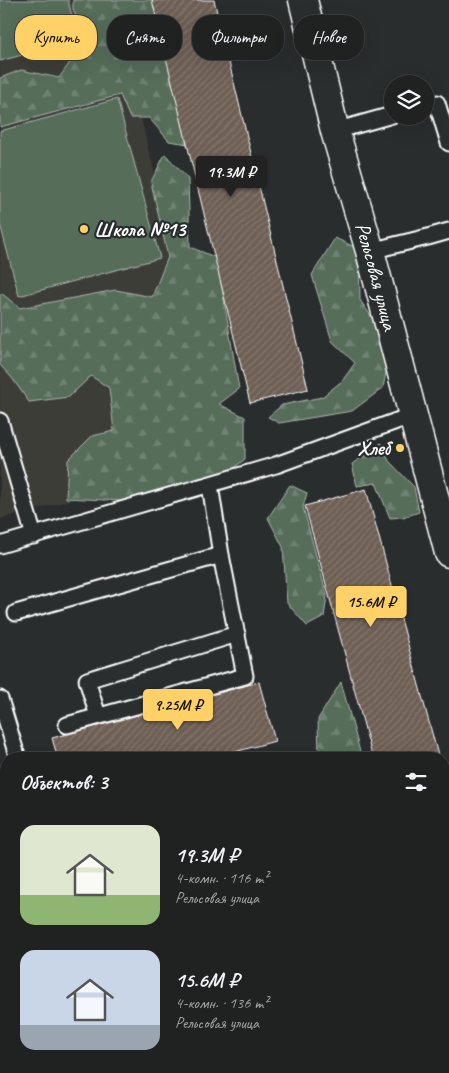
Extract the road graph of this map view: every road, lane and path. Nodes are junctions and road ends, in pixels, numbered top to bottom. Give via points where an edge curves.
1 (303, 0) edge
2 (437, 103) edge
3 (384, 117) edge
4 (334, 131) junction
5 (449, 144) edge
6 (449, 231) edge
7 (370, 251) junction
8 (412, 415) junction
9 (0, 422) edge
10 (210, 486) junction
11 (34, 536) junction
12 (0, 545) edge
13 (449, 554) edge
14 (220, 555) junction
15 (16, 613) dead end
16 (236, 634) junction
17 (0, 699) edge
18 (98, 716) junction
19 (67, 725) dead end
20 (16, 752) edge

1 - 4 street, Рельсовая улица
2 - 5 lane
3 - 4 lane
4 - 7 street, Рельсовая улица
6 - 7 lane
7 - 8 street, Рельсовая улица
8 - 10 lane via 276,466
8 - 13 street, Рельсовая улица
9 - 11 lane
10 - 11 lane
10 - 14 lane
11 - 12 lane
14 - 15 lane
14 - 16 lane
16 - 18 lane via 88,680
16 - 18 lane via 245,676
17 - 20 lane
18 - 19 lane

